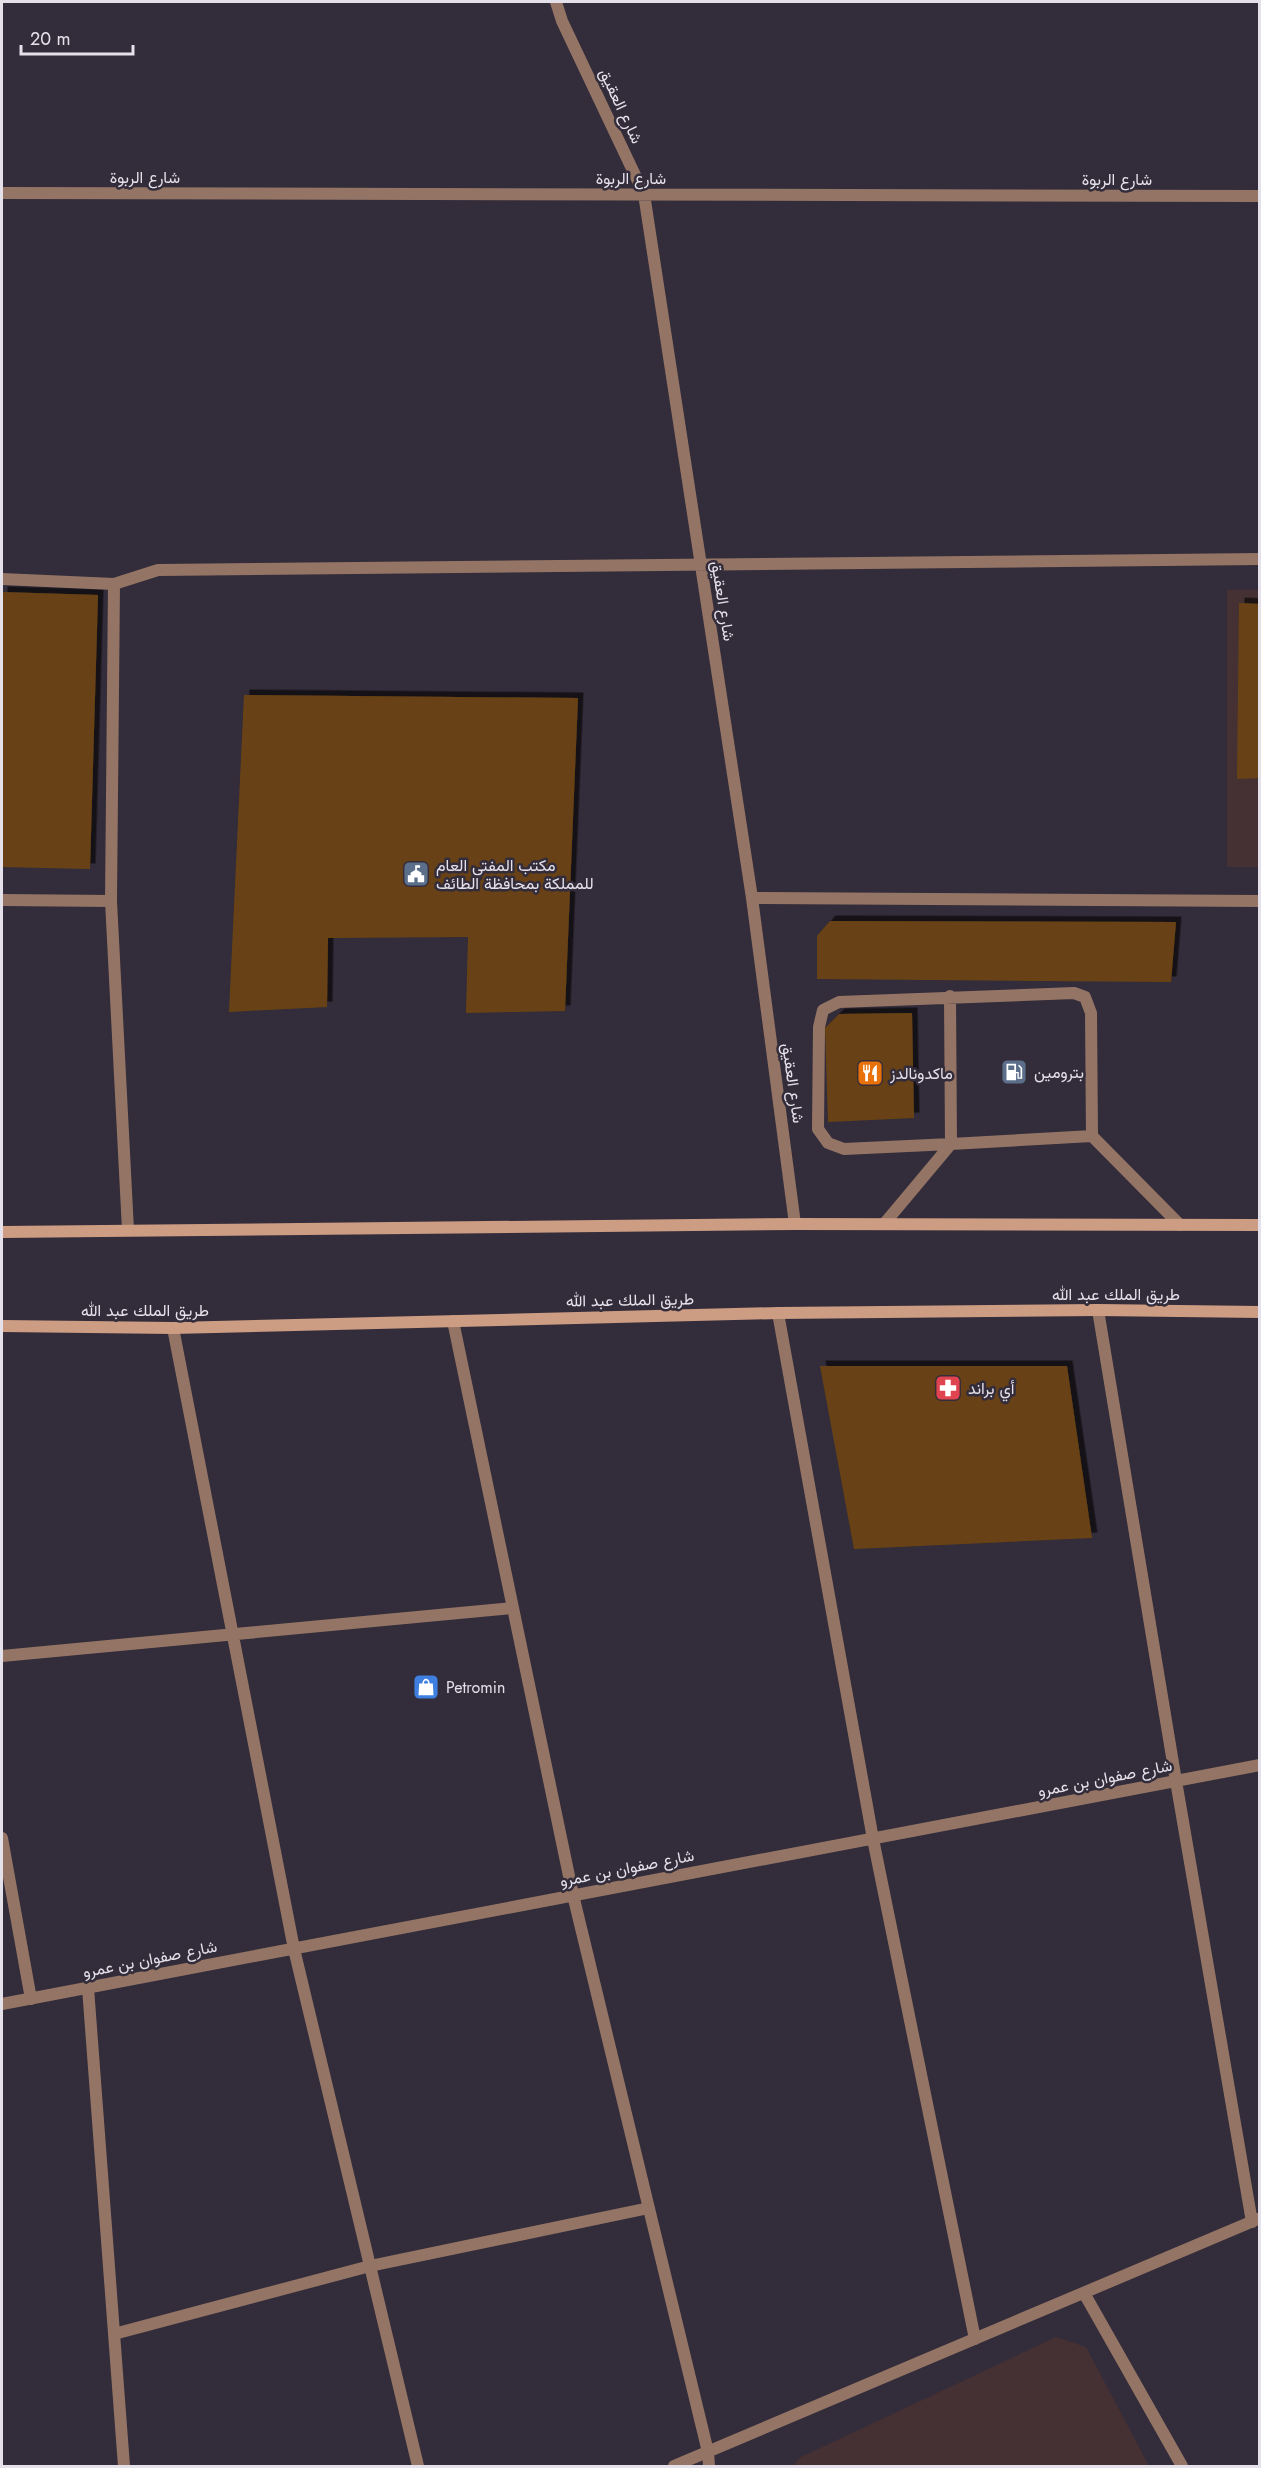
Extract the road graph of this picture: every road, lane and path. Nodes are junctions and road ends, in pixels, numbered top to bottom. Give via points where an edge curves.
1 (556, 2) edge
2 (2, 193) edge
3 (644, 194) junction
4 (1260, 196) edge
5 (1260, 559) edge
6 (701, 564) junction
7 (2, 579) edge
8 (114, 584) junction
9 (752, 898) junction
10 (2, 900) edge
11 (111, 901) junction
12 (1260, 901) edge
13 (950, 996) junction
14 (1092, 1136) junction
15 (951, 1144) junction
16 (795, 1224) junction
17 (884, 1224) junction
18 (1260, 1225) edge
19 (1179, 1226) junction
20 (128, 1230) junction
21 (2, 1232) edge
22 (1098, 1310) junction
23 (1260, 1312) edge
24 (778, 1313) junction
25 (453, 1321) junction
26 (2, 1326) edge
27 (173, 1328) junction
28 (513, 1608) junction
29 (233, 1635) junction
30 (2, 1656) edge
31 (1260, 1765) edge
32 (1176, 1781) junction
33 (2, 1838) edge
34 (873, 1839) junction
35 (573, 1895) junction
36 (294, 1949) junction
37 (88, 1988) junction
38 (31, 1999) junction
39 (2, 2004) edge
40 (649, 2208) junction
41 (1256, 2220) edge
42 (370, 2266) junction
43 (1084, 2293) junction
44 (114, 2334) junction
45 (975, 2339) junction
46 (708, 2452) junction
47 (124, 2466) edge
48 (417, 2466) edge
49 (674, 2466) edge
50 (709, 2466) edge
51 (1182, 2466) edge

1 - 3 street, شارع العقيق
2 - 3 street, شارع الربوة
3 - 4 street, شارع الربوة
3 - 6 street, شارع العقيق
5 - 6 street
6 - 8 street via 158,570
6 - 9 street, شارع العقيق
7 - 8 street
8 - 11 street
9 - 12 street
9 - 16 street, شارع العقيق
10 - 11 street
11 - 20 street
13 - 14 street via 1074,993 1085,998 1091,1013
13 - 15 street
13 - 15 street via 839,1002 823,1010 819,1027 818,1129 828,1143 844,1149
14 - 15 street
14 - 19 street
15 - 17 street
16 - 17 main road
16 - 20 main road
17 - 19 main road
18 - 19 main road
20 - 21 main road
22 - 23 main road, طريق الملك عبد الله
22 - 24 main road, طريق الملك عبد الله
22 - 32 street
24 - 25 main road, طريق الملك عبد الله
24 - 34 street
25 - 27 main road, طريق الملك عبد الله
25 - 28 street
26 - 27 main road, طريق الملك عبد الله
27 - 29 street
28 - 29 street
28 - 35 street
29 - 30 street
29 - 36 street
31 - 32 street, شارع صفوان بن عمرو
32 - 34 street, شارع صفوان بن عمرو
32 - 41 street
33 - 38 street
34 - 35 street, شارع صفوان بن عمرو
34 - 45 street
35 - 36 street, شارع صفوان بن عمرو
35 - 40 street
36 - 37 street, شارع صفوان بن عمرو
36 - 42 street
37 - 38 street, شارع صفوان بن عمرو
37 - 44 street
38 - 39 street, شارع صفوان بن عمرو
40 - 42 street
40 - 46 street
41 - 43 street
42 - 44 street
42 - 48 street
43 - 45 street
43 - 51 street
44 - 47 street
45 - 46 street
46 - 49 street
46 - 50 street

